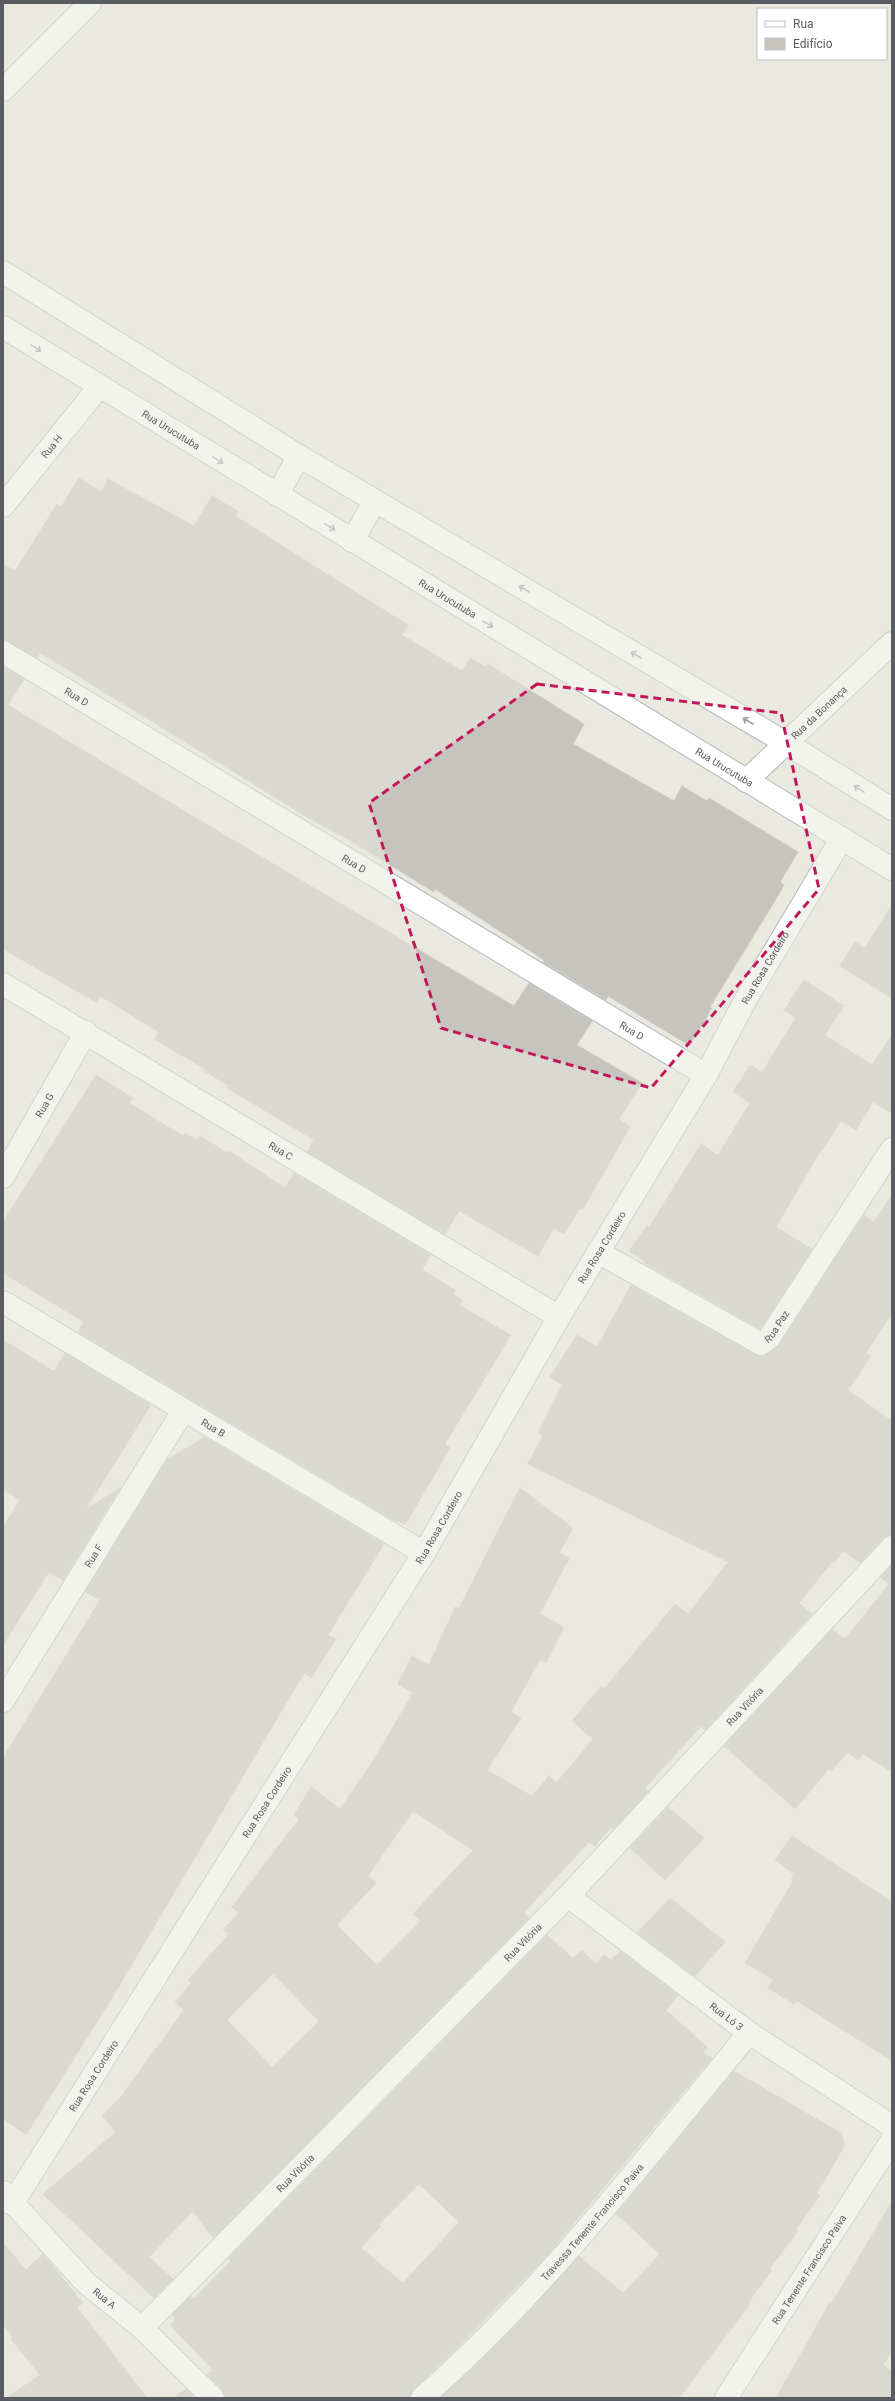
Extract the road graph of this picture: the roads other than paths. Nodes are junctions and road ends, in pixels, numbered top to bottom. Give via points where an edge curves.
1 (90, 3) edge
2 (3, 90) edge
3 (3, 272) edge
4 (3, 327) edge
5 (99, 387) junction
6 (299, 456) junction
7 (277, 495) junction
8 (375, 501) junction
9 (3, 506) edge
10 (352, 541) junction
11 (892, 643) edge
12 (3, 652) edge
13 (786, 743) junction
14 (746, 781) junction
15 (892, 809) edge
16 (842, 838) junction
17 (892, 869) edge
18 (3, 984) edge
19 (86, 1032) junction
20 (706, 1075) junction
21 (892, 1149) edge
22 (3, 1177) edge
23 (598, 1252) junction
24 (3, 1302) edge
25 (559, 1317) junction
26 (183, 1411) junction
27 (892, 1547) edge
28 (424, 1553) junction
29 (3, 1701) edge
30 (568, 1896) junction
31 (749, 2033) junction
32 (892, 2126) edge
33 (892, 2140) edge
34 (8, 2198) edge
35 (142, 2328) junction
36 (213, 2398) edge
37 (422, 2398) edge
38 (726, 2398) edge

1 - 2 street
3 - 6 street
4 -> 5 street, Rua Urucutuba
5 -> 7 street, Rua Urucutuba
5 - 9 street, Rua H
6 - 7 street
6 - 8 street
7 -> 10 street, Rua Urucutuba
8 - 10 street
13 -> 8 street
10 -> 14 street, Rua Urucutuba
11 - 13 street, Rua da Bonança
12 - 20 street, Rua D
13 - 14 street, Rua da Bonança
15 -> 13 street
14 - 16 street, Rua Urucutuba
16 - 17 street, Rua Urucutuba
16 - 20 street, Rua Rosa Cordeiro via 746,999
18 - 19 street, Rua C
19 - 22 street, Rua G
19 - 25 street, Rua C
20 - 23 street, Rua Rosa Cordeiro
21 - 23 street, Rua Paz via 769,1338 761,1344
23 - 25 street, Rua Rosa Cordeiro
24 - 26 street, Rua B
25 - 28 street, Rua Rosa Cordeiro
26 - 28 street, Rua B
26 - 29 street, Rua F
27 - 30 street, Rua Vitória
28 - 34 street, Rua Rosa Cordeiro
30 - 31 street, Rua Ló 3
30 - 35 street, Rua Vitória
31 - 32 street, Rua Ló 3
31 - 37 street, Travessa Tenente Francisco Paiva via 571,2248 465,2360
33 - 38 street, Rua Tenente Francisco Paiva
34 - 35 street, Rua A via 86,2283
35 - 36 street, Rua A

